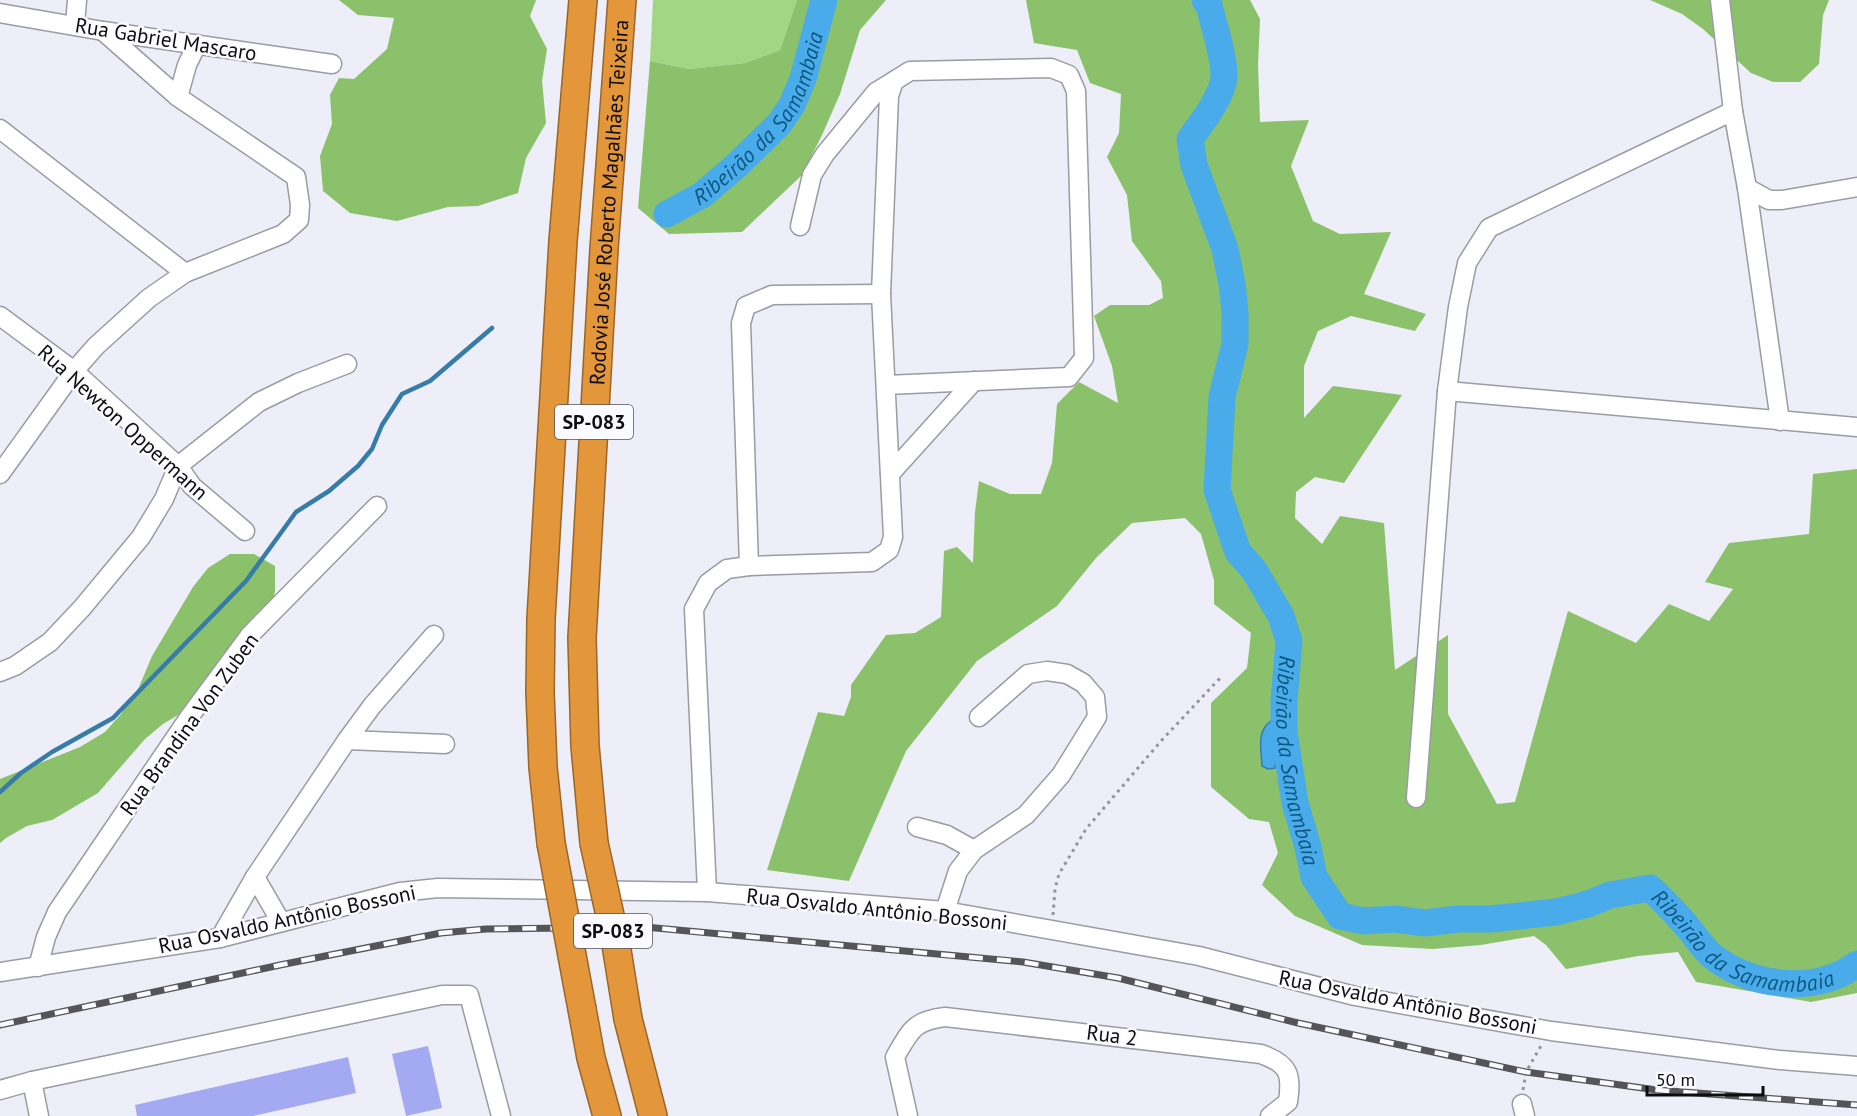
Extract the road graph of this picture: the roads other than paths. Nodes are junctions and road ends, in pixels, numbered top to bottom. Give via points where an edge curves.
1 (77, 0) edge
2 (583, 0) edge
3 (622, 0) edge
4 (1720, 0) edge
5 (0, 13) edge
6 (75, 25) junction
7 (103, 31) junction
8 (197, 44) junction
9 (332, 64) dead end
10 (894, 81) junction
11 (178, 97) junction
12 (1733, 111) junction
13 (0, 129) edge
14 (1857, 187) edge
15 (1747, 188) junction
16 (800, 226) dead end
17 (185, 273) junction
18 (881, 294) junction
19 (0, 316) edge
20 (346, 364) dead end
21 (74, 371) junction
22 (974, 381) junction
23 (886, 385) junction
24 (1447, 391) junction
25 (1780, 421) junction
26 (1857, 427) edge
27 (178, 466) junction
28 (0, 474) edge
29 (890, 474) junction
30 (377, 506) dead end
31 (245, 531) dead end
32 (749, 566) junction
33 (434, 635) dead end
34 (0, 672) edge
35 (979, 717) dead end
36 (347, 740) junction
37 (445, 744) dead end
38 (1416, 798) dead end
39 (917, 827) dead end
40 (974, 850) junction
41 (255, 877) junction
42 (707, 892) junction
43 (945, 911) junction
44 (281, 922) junction
45 (220, 938) junction
46 (38, 967) junction
47 (0, 972) edge
48 (1857, 1066) edge
49 (32, 1081) junction
50 (0, 1090) edge
51 (39, 1116) edge
52 (501, 1116) edge
53 (607, 1116) edge
54 (653, 1116) edge
55 (908, 1116) edge
56 (1270, 1116) edge

1 - 6 street
2 - 53 highway, Rodovia José Roberto Magalhães Teixeira / SP-083, bridge via 563,241 541,619 543,767 551,843 591,1058
3 - 54 highway, Rodovia José Roberto Magalhães Teixeira / SP-083, bridge via 582,638 585,746 594,843 628,1019
4 - 12 street
5 - 6 street, Rua Gabriel Mascaro
6 - 7 street, Rua Gabriel Mascaro
7 - 8 street, Rua Gabriel Mascaro
7 - 11 street
8 - 9 street, Rua Gabriel Mascaro
8 - 11 street
10 - 16 street via 876,92 825,154 812,175
10 - 18 street via 888,96
10 - 22 street via 910,71 1051,68 1069,75 1076,91 1084,358 1069,377
11 - 17 street via 296,177 300,205 299,220 283,234
12 - 15 street
12 - 24 street via 1490,228 1467,263
13 - 17 street
14 - 15 street via 1782,200 1768,200
15 - 25 street
17 - 21 street via 149,298
18 - 23 street
18 - 32 street via 771,295 746,306 741,323
19 - 21 street, Rua Newton Oppermann
20 - 27 street via 259,402
21 - 27 street, Rua Newton Oppermann
21 - 28 street
22 - 23 street
22 - 29 street
23 - 29 street
24 - 25 street
24 - 38 street
25 - 26 street
27 - 31 street, Rua Newton Oppermann via 192,486
27 - 34 street via 141,537 82,608 50,642
29 - 32 street via 892,537 889,550 872,562
30 - 46 street, Rua Brandina Von Zuben via 250,635 197,707 57,912
32 - 42 street via 727,569 708,584 694,609
33 - 36 street
35 - 40 street via 1028,674 1047,671 1067,674 1083,683 1095,697 1097,717 1061,775 1026,815
36 - 37 street
36 - 41 street
39 - 40 street via 946,835
40 - 43 street via 958,871
41 - 44 street
41 - 45 street
42 - 43 street, Rua Osvaldo Antônio Bossoni
42 - 44 street, Rua Osvaldo Antônio Bossoni via 438,888 400,892
43 - 48 street, Rua Osvaldo Antônio Bossoni via 1199,956 1355,996 1551,1031
44 - 45 street, Rua Osvaldo Antônio Bossoni
45 - 46 street, Rua Osvaldo Antônio Bossoni
46 - 47 street, Rua Osvaldo Antônio Bossoni
49 - 50 street
49 - 51 street
49 - 52 street via 442,995 469,995
55 - 56 street, Rua 2 via 895,1057 918,1024 945,1017 1261,1054 1278,1060 1290,1082 1288,1102

